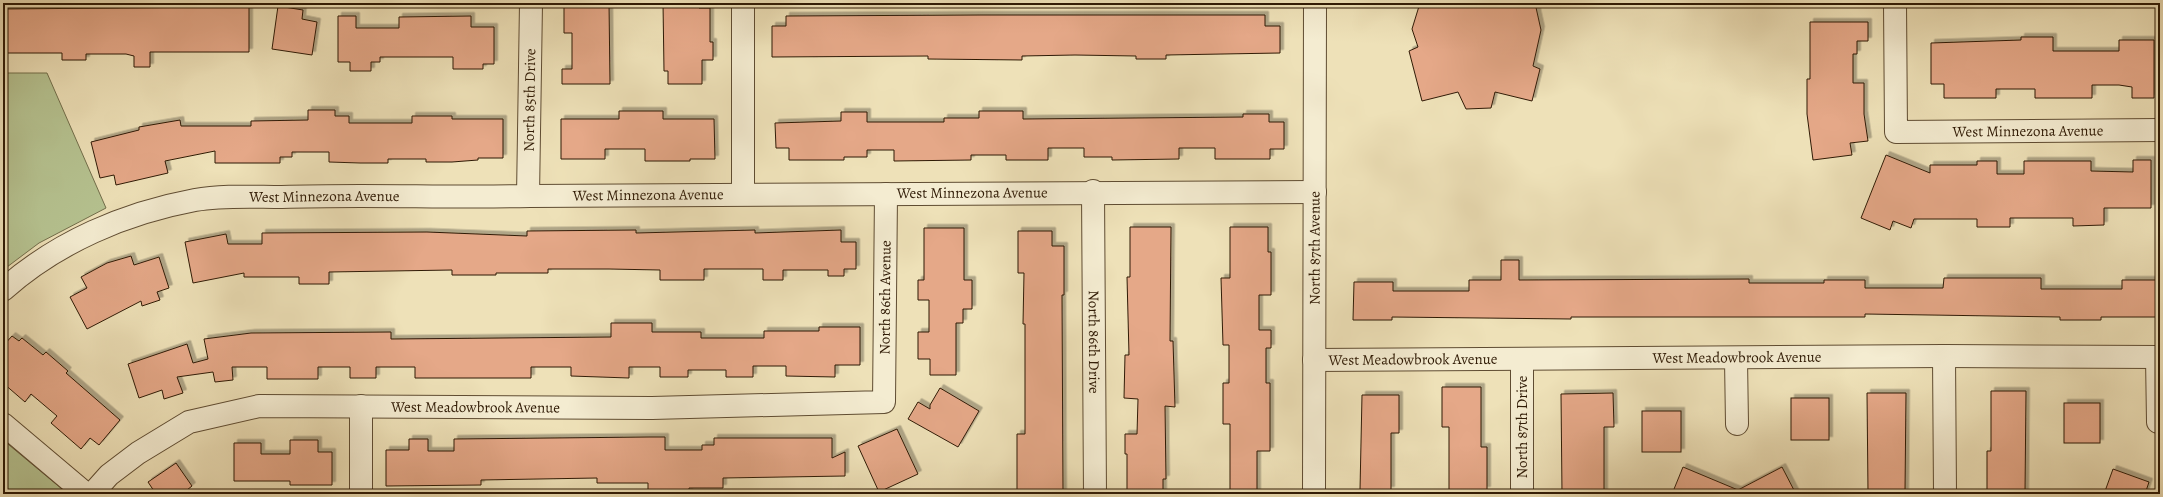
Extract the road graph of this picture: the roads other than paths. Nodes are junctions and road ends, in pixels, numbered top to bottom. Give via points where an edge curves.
1 (531, 3) edge
2 (744, 3) edge
3 (1315, 3) edge
4 (1895, 3) edge
5 (2160, 130) edge
6 (1093, 191) junction
7 (1315, 192) junction
8 (743, 194) junction
9 (886, 194) junction
10 (528, 196) junction
11 (3, 290) edge
12 (1944, 356) junction
13 (2158, 357) edge
14 (1736, 358) junction
15 (1314, 360) junction
16 (1522, 360) junction
17 (884, 402) joint
18 (361, 406) junction
19 (2158, 422) dead end
20 (3, 424) edge
21 (1737, 424) dead end
22 (86, 494) edge
23 (92, 494) edge
24 (361, 494) edge
25 (1095, 494) edge
26 (1314, 494) edge
27 (1522, 494) edge
28 (1944, 494) edge

1 - 10 street, North 85th Drive
2 - 8 street
3 - 7 street, North 87th Avenue
4 - 5 street, West Minnezona Avenue via 1896,132
6 - 7 street, West Minnezona Avenue
6 - 9 street, West Minnezona Avenue
6 - 25 street, North 86th Drive
7 - 15 street, North 87th Avenue
8 - 9 street, West Minnezona Avenue
8 - 10 street, West Minnezona Avenue
9 - 17 street, North 86th Avenue
10 - 11 street, West Minnezona Avenue via 200,199 149,210 105,226 62,248 17,277
12 - 13 street, West Meadowbrook Avenue
12 - 14 street, West Meadowbrook Avenue
12 - 28 street
13 - 19 street
14 - 16 street, West Meadowbrook Avenue
14 - 21 street
15 - 16 street, West Meadowbrook Avenue
15 - 26 street, North 87th Avenue
16 - 27 street, North 87th Drive
17 - 18 street, West Meadowbrook Avenue via 652,408
18 - 23 street, West Meadowbrook Avenue via 259,406 189,422 138,453 110,475
18 - 24 street
20 - 22 street

